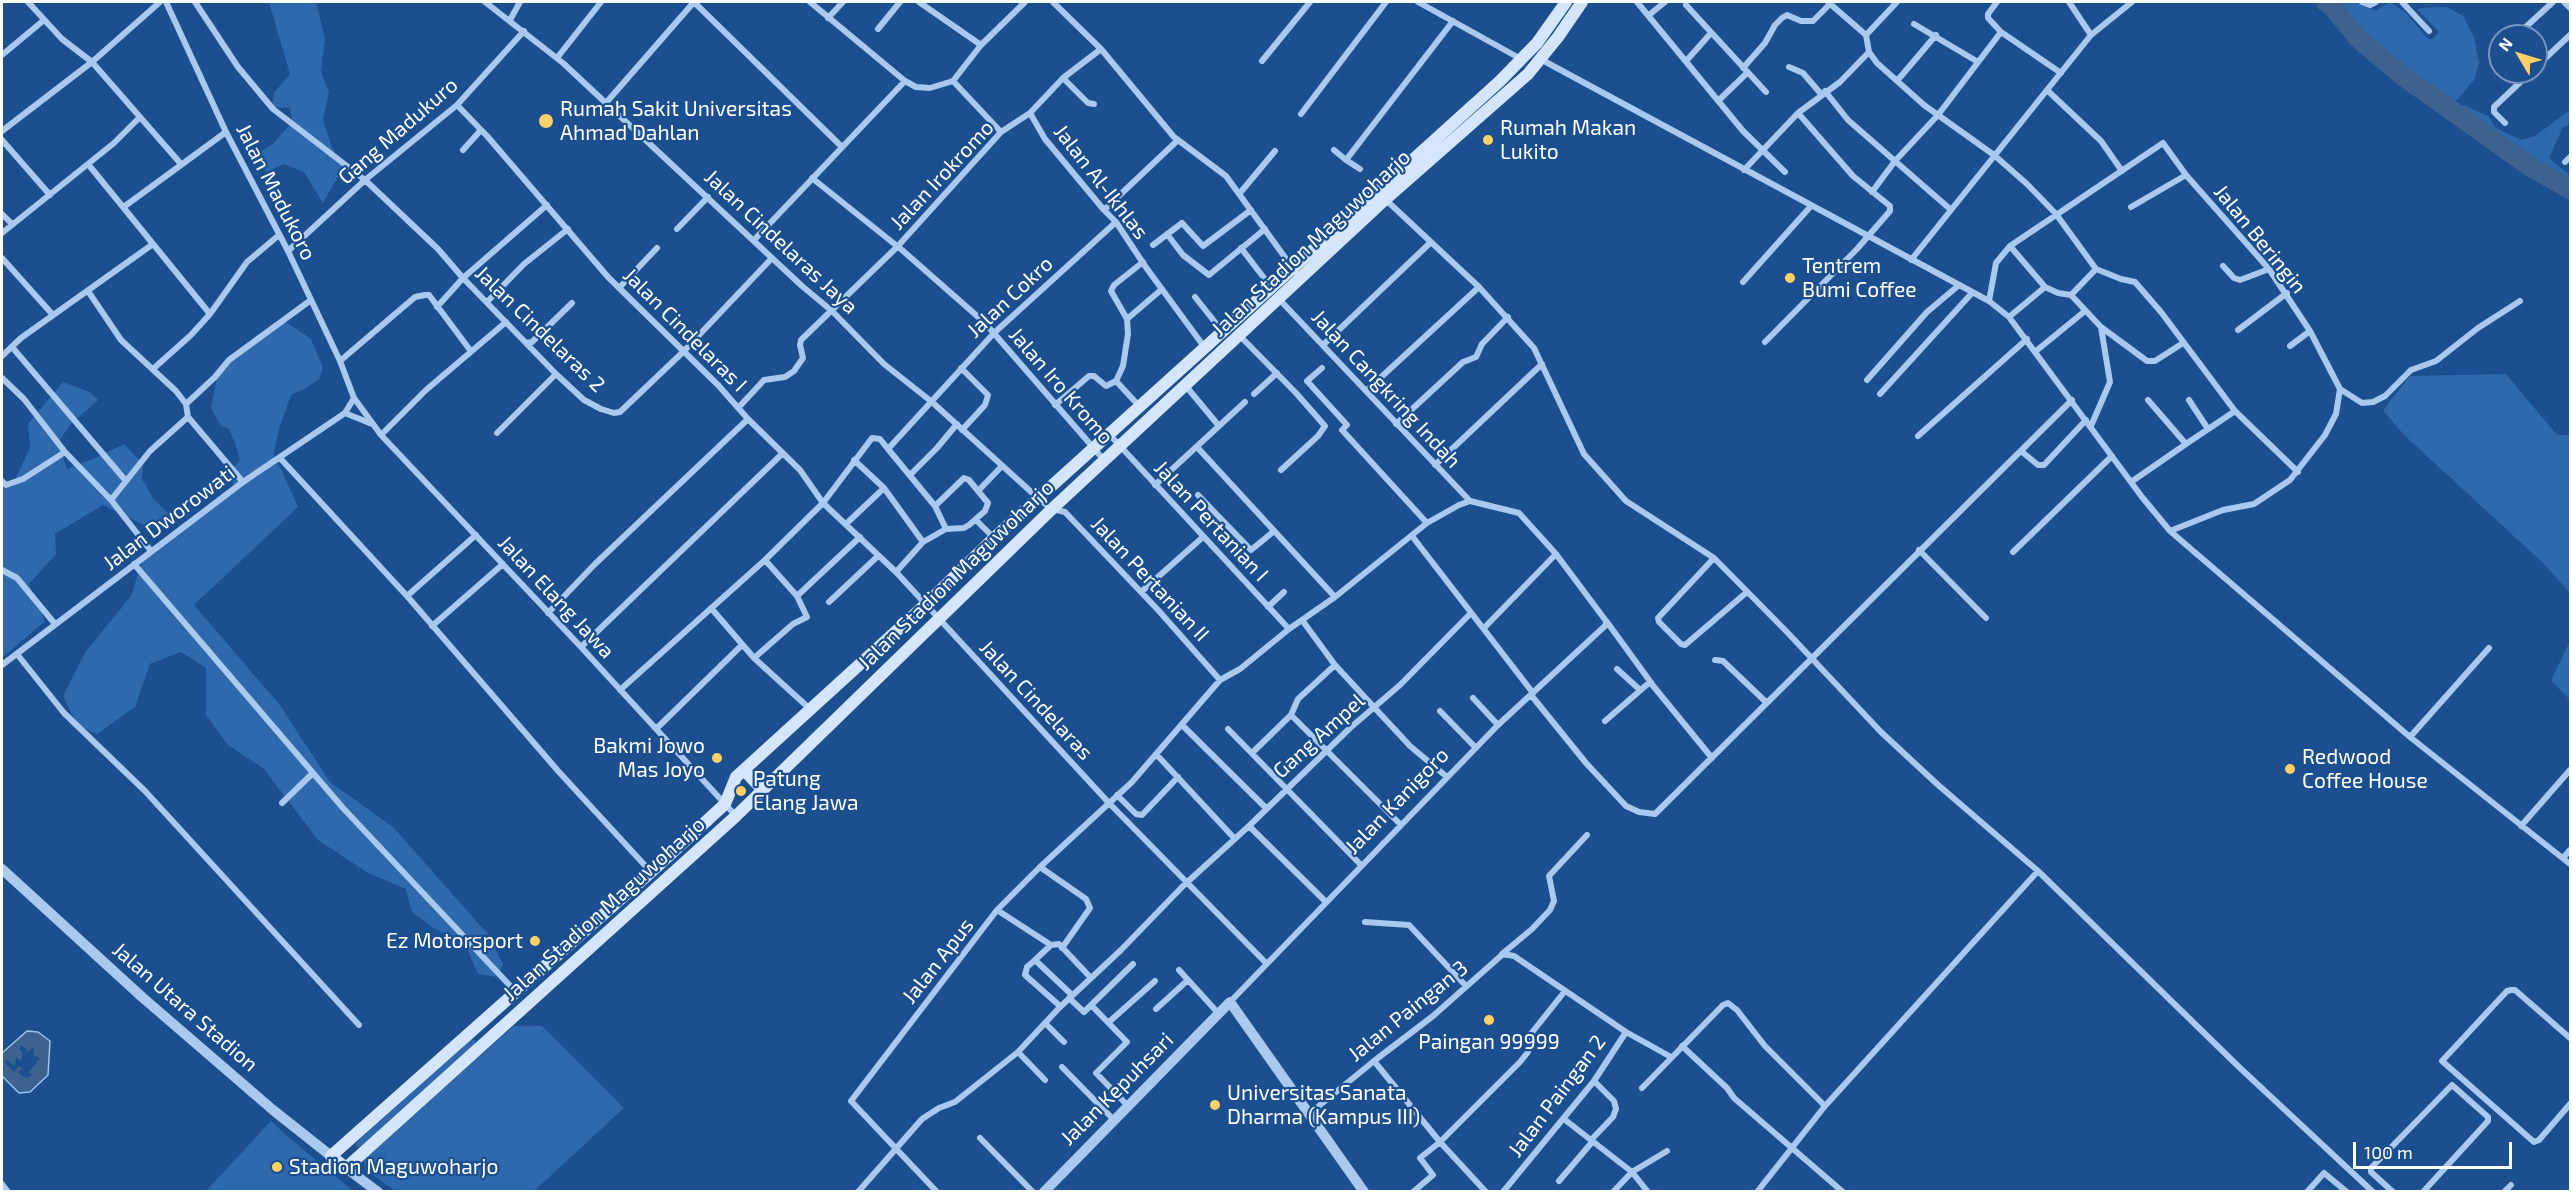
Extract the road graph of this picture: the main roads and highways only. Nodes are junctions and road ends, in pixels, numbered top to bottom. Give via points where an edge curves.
1 (1582, 2) edge
2 (1563, 7) edge
3 (1570, 20) junction
4 (1487, 92) junction
5 (1496, 102) junction
6 (1296, 273) junction
7 (744, 771) junction
8 (762, 789) junction
9 (479, 1025) junction
10 (490, 1038) junction
11 (331, 1156) joint
12 (346, 1168) joint

1 - 3 main road, Jalan Stadion Maguwoharjo
2 - 3 main road
2 - 4 main road, Jalan Stadion Maguwoharjo via 1522,60
3 - 5 main road, Jalan Stadion Maguwoharjo via 1542,60
4 - 5 main road
4 - 6 main road, Jalan Stadion Maguwoharjo
5 - 6 main road, Jalan Stadion Maguwoharjo
6 - 7 main road, Jalan Stadion Maguwoharjo via 1271,286
6 - 8 main road, Jalan Stadion Maguwoharjo via 1279,299 1052,509
7 - 8 main road
7 - 9 main road, Jalan Stadion Maguwoharjo via 732,783 725,804
8 - 10 main road, Jalan Stadion Maguwoharjo
9 - 10 main road
9 - 11 main road, Jalan Stadion Maguwoharjo
10 - 12 main road, Jalan Stadion Maguwoharjo
11 - 12 main road, Jalan Utara Stadion

